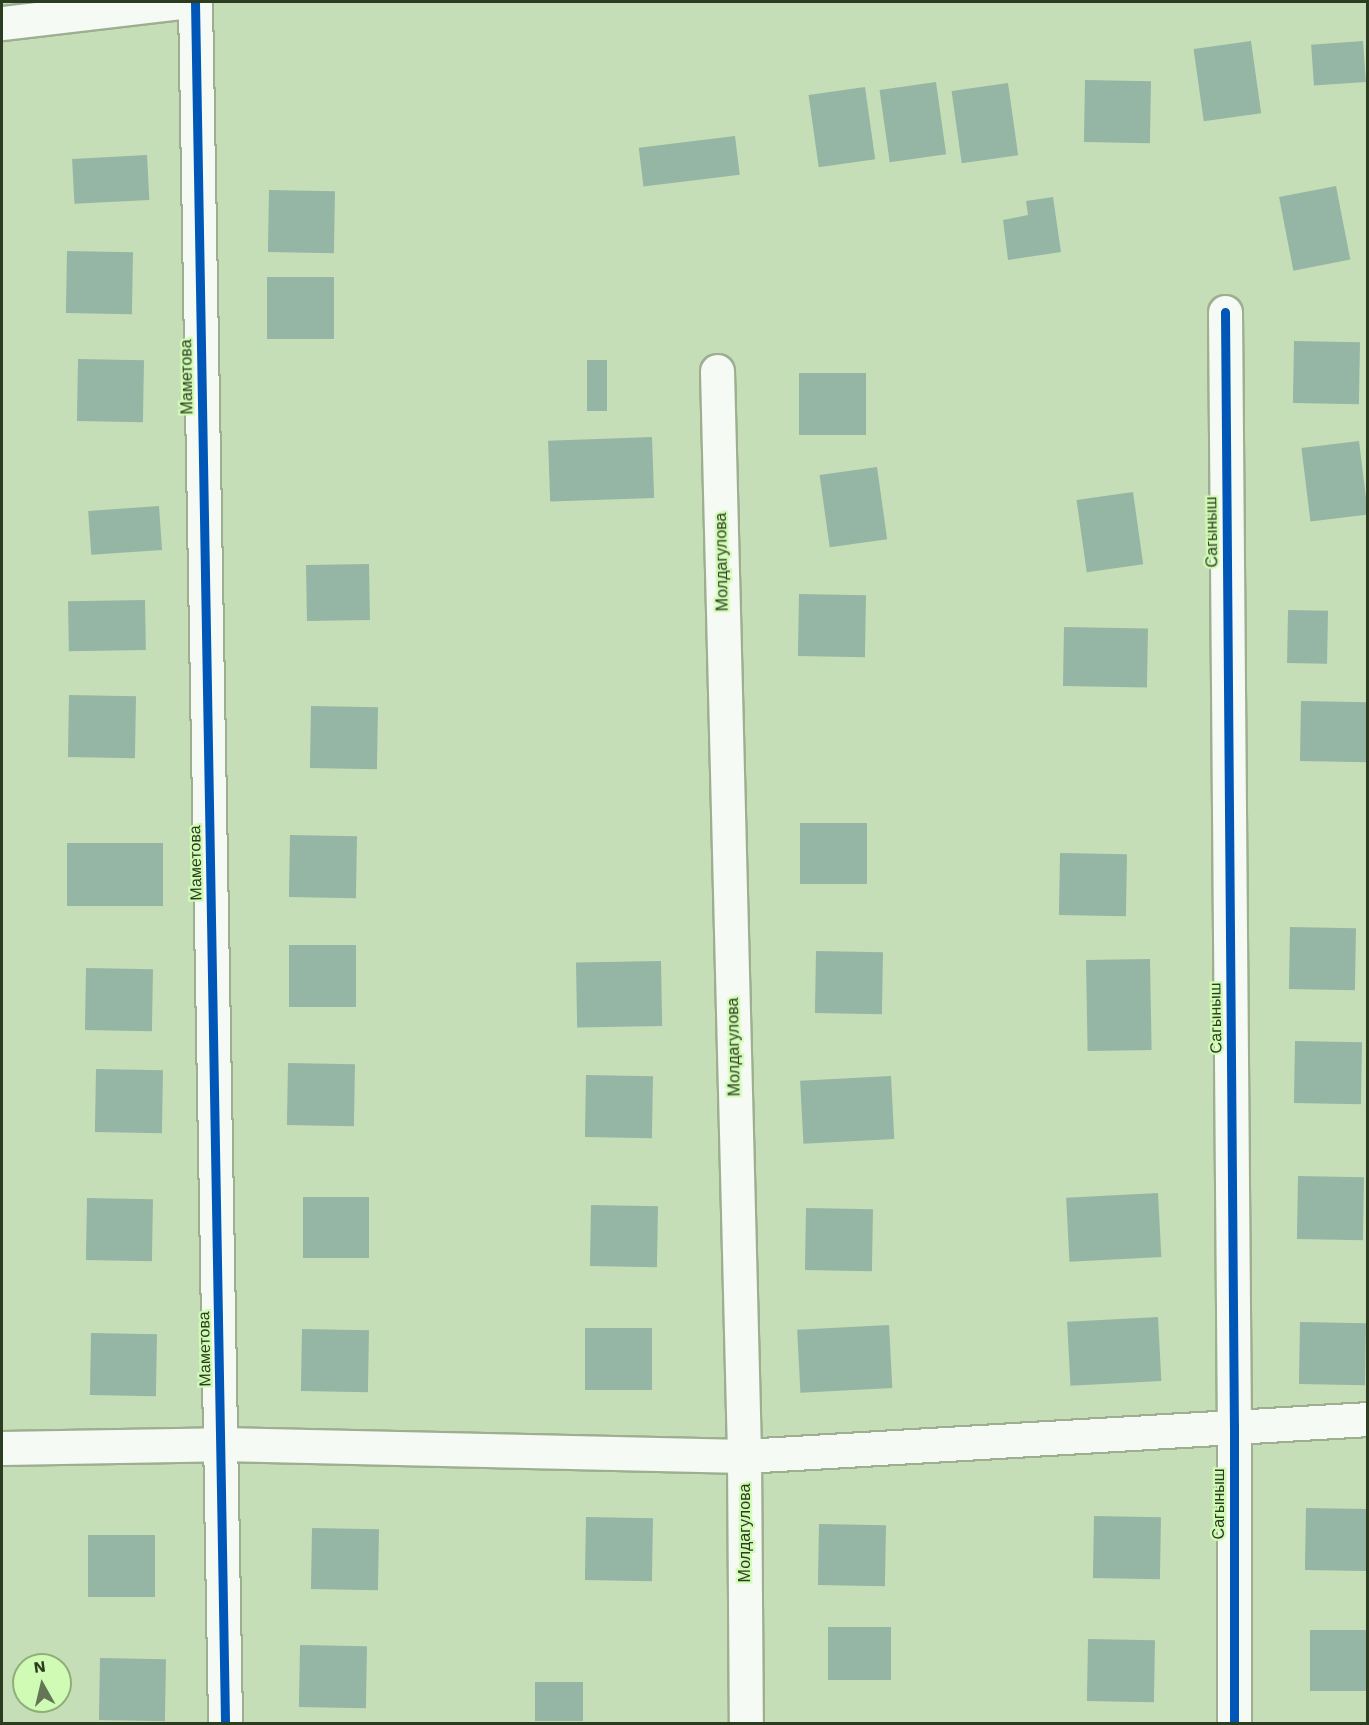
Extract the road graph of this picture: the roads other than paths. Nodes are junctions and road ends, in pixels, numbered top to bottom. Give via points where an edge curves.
1 (181, 2) edge
2 (195, 2) edge
3 (2, 23) edge
4 (1225, 312) dead end
5 (717, 371) dead end
6 (1368, 1419) edge
7 (1234, 1426) junction
8 (221, 1444) junction
9 (2, 1448) edge
10 (744, 1456) junction
11 (225, 1724) edge
12 (746, 1724) edge
13 (1234, 1724) edge

1 - 3 street
2 - 8 street, Маметова
4 - 7 street, Сагыныш
5 - 10 street, Молдагулова
6 - 7 street
7 - 10 street
7 - 13 street, Сагыныш
8 - 9 street
8 - 10 street
8 - 11 street, Маметова
10 - 12 street, Молдагулова

